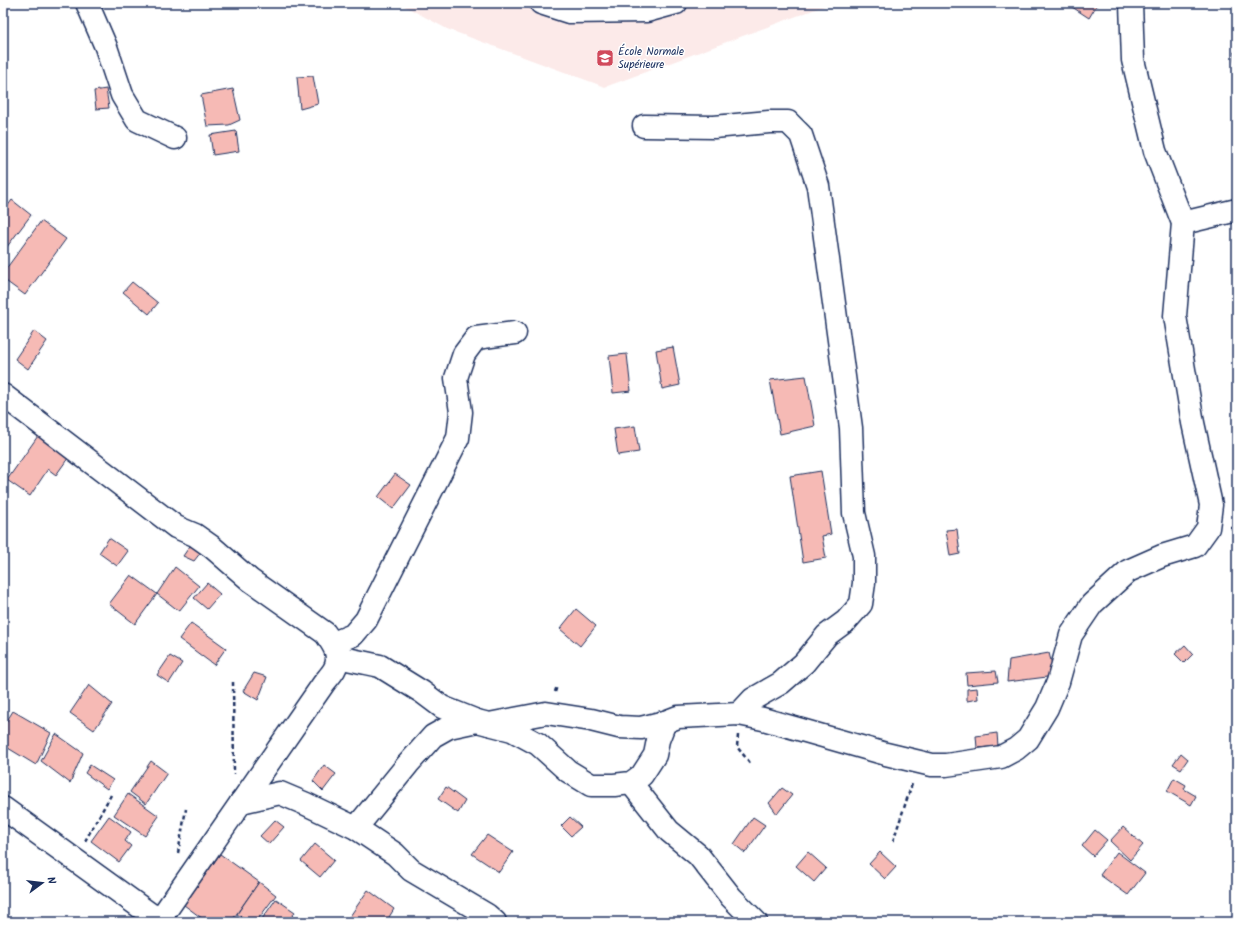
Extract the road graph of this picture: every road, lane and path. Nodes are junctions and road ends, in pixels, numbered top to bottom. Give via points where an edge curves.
1 (87, 3) edge
2 (542, 3) edge
3 (676, 3) edge
4 (1131, 3) edge
5 (644, 126) dead end
6 (175, 138) dead end
7 (1237, 210) edge
8 (1183, 222) junction
9 (515, 333) dead end
10 (3, 395) edge
11 (335, 650) junction
12 (233, 682) dead end
13 (739, 714) junction
14 (483, 722) junction
15 (665, 722) junction
16 (751, 764) dead end
17 (932, 765) junction
18 (631, 783) junction
19 (111, 795) dead end
20 (238, 807) junction
21 (3, 808) edge
22 (356, 828) junction
23 (893, 841) dead end
24 (75, 860) junction
25 (160, 922) edge
26 (495, 922) edge
27 (756, 922) edge

1 - 6 street via 106,47 122,95 137,120
2 - 3 street via 569,12 647,11
4 - 8 street via 1133,60 1155,151
5 - 13 street via 714,127 788,122 801,135 818,186 851,428 854,513 864,556 861,604 846,622 826,635 804,663 781,683 753,699
7 - 8 street
8 - 17 street via 1175,316 1193,423 1211,505 1208,528 1194,546 1128,571 1092,604 1071,635 1058,682 1047,708 1028,739 1016,750 1000,757
9 - 11 street via 476,338 464,354 456,378 461,412 458,438 366,620
10 - 11 street via 176,527 195,535 212,547 250,580 325,633
11 - 14 street via 356,660 380,666 442,707
11 - 20 street via 334,670
12 - 20 path
13 - 15 street via 678,717
13 - 16 path via 737,747
13 - 17 street
14 - 15 street via 546,713 619,727 641,728
14 - 18 street via 512,730 538,744 568,772 591,785
14 - 22 street via 449,728 433,736
15 - 18 street via 655,755 642,775
17 - 23 path via 912,784
18 - 27 street via 669,831 698,855 731,897
19 - 24 path
20 - 22 street via 280,793
20 - 25 street
21 - 24 street
22 - 26 street via 395,854 412,870
24 - 25 street

